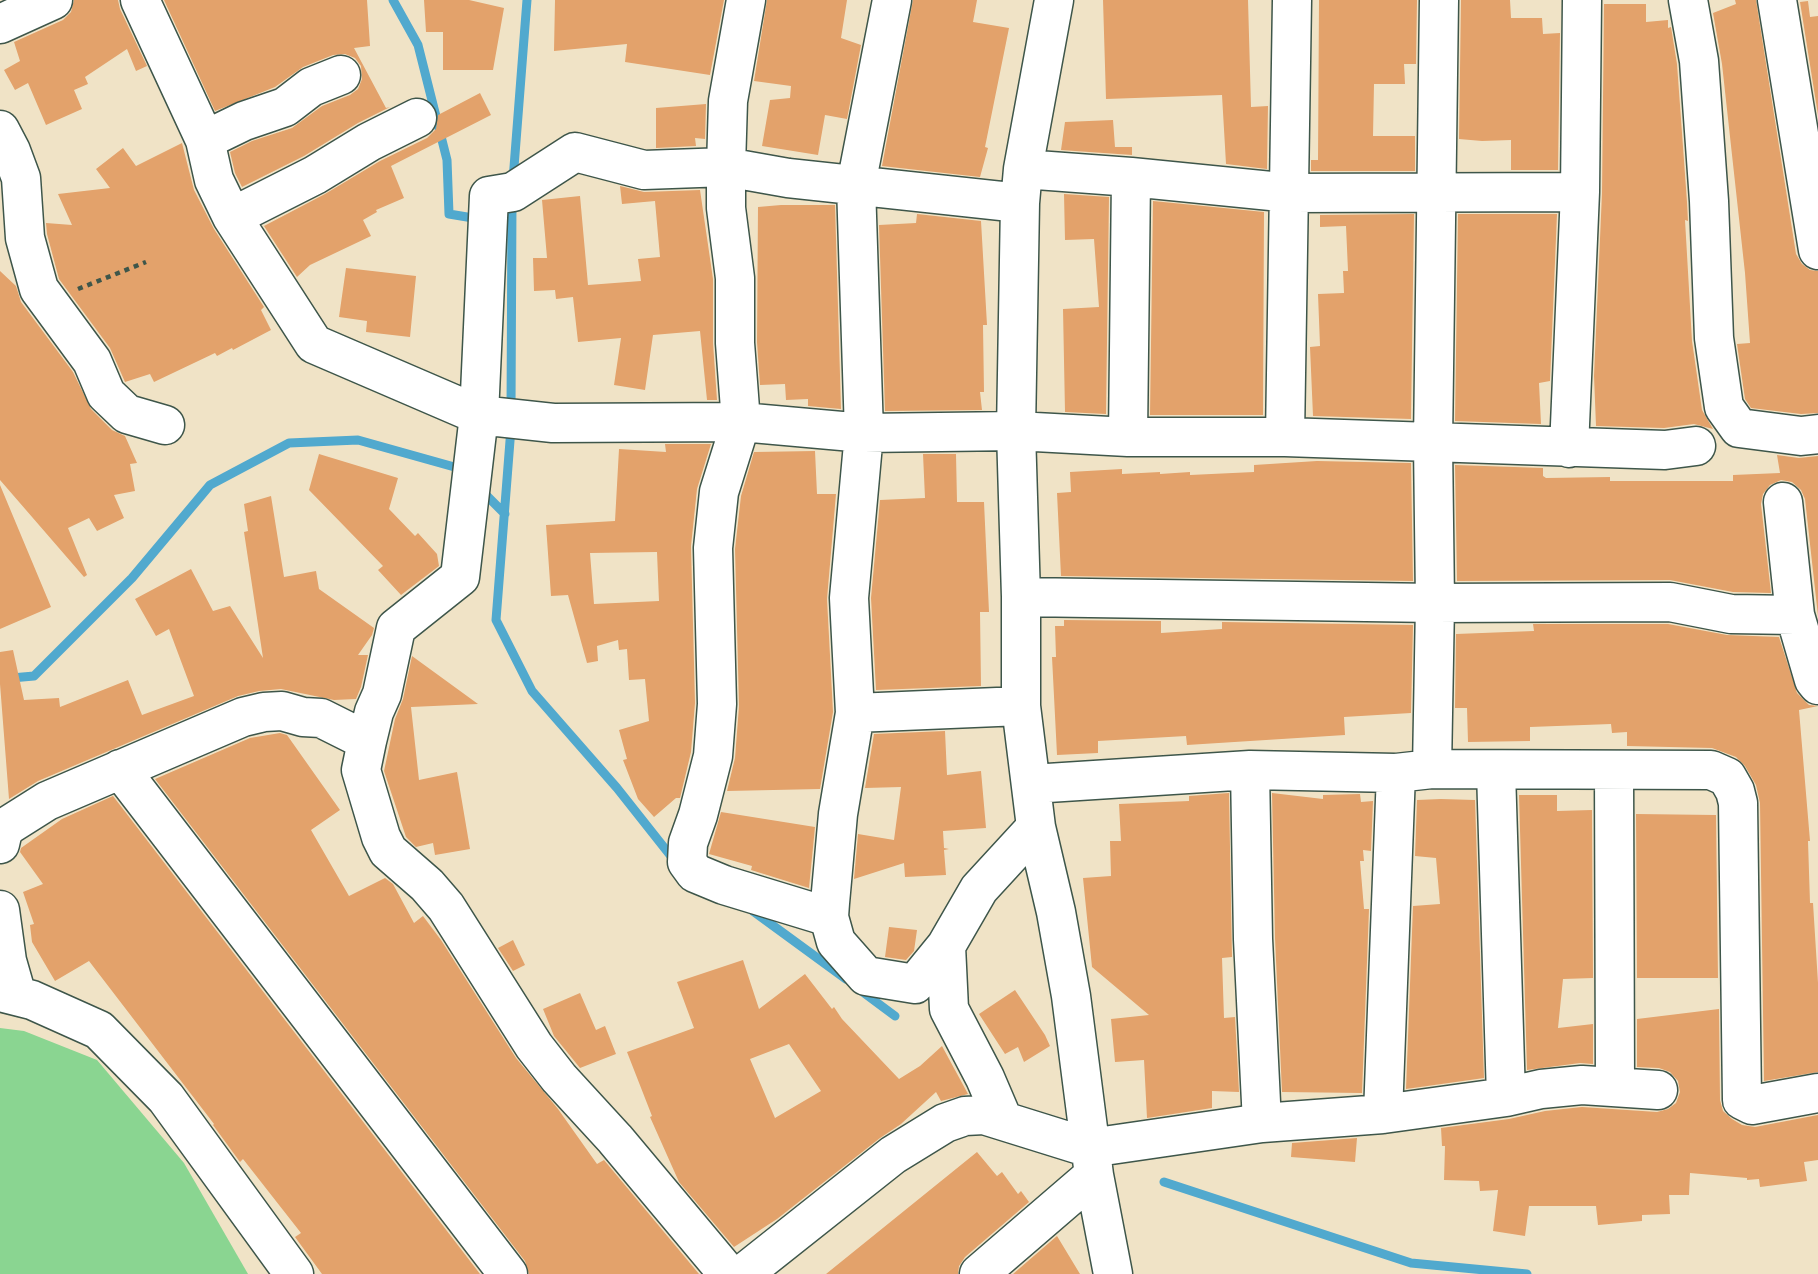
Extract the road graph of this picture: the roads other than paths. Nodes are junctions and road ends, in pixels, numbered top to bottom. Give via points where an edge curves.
1 (53, 0) edge
2 (140, 0) edge
3 (746, 0) edge
4 (892, 0) edge
5 (1054, 0) edge
6 (1293, 0) edge
7 (1439, 0) edge
8 (1582, 0) edge
9 (1688, 0) edge
10 (1777, 0) edge
11 (0, 24) edge
12 (341, 75) dead end
13 (417, 118) dead end
14 (0, 130) edge
15 (205, 140) junction
16 (726, 167) junction
17 (1131, 177) junction
18 (856, 185) junction
19 (1021, 186) junction
20 (1580, 192) junction
21 (1291, 193) junction
22 (1436, 193) junction
23 (232, 217) junction
24 (1818, 250) edge
25 (480, 415) junction
26 (741, 422) junction
27 (165, 425) dead end
28 (1016, 431) junction
29 (864, 433) junction
30 (1818, 434) edge
31 (1128, 437) junction
32 (1285, 438) junction
33 (1433, 443) junction
34 (1696, 446) dead end
35 (1569, 448) junction
36 (1783, 502) dead end
37 (1021, 597) junction
38 (1434, 603) junction
39 (1795, 615) junction
40 (1818, 685) edge
41 (1021, 706) junction
42 (855, 713) junction
43 (367, 741) junction
44 (120, 769) junction
45 (1250, 770) junction
46 (1414, 771) junction
47 (1496, 771) junction
48 (1614, 771) junction
49 (1032, 784) junction
50 (1035, 827) junction
51 (0, 844) edge
52 (0, 910) edge
53 (829, 917) junction
54 (946, 946) junction
55 (9, 994) edge
56 (1615, 1086) junction
57 (1658, 1090) dead end
58 (1818, 1093) edge
59 (1506, 1097) junction
60 (1383, 1114) junction
61 (1003, 1120) junction
62 (1262, 1123) junction
63 (1092, 1162) junction
64 (294, 1274) edge
65 (508, 1274) edge
66 (728, 1274) edge
67 (743, 1274) edge
68 (979, 1274) edge
69 (1112, 1274) edge

1 - 11 street
2 - 15 street
3 - 16 street via 728,101
4 - 18 street
5 - 19 street
6 - 21 street
7 - 22 street
8 - 20 street
9 - 30 street via 1699,61 1714,338 1724,407 1739,428
10 - 24 street
12 - 15 street via 311,87 285,107
13 - 23 street
14 - 27 street via 21,178 25,238 39,289 92,361 106,394 127,414
15 - 23 street via 214,180
16 - 18 street
16 - 25 street via 644,170 575,152 513,192 489,196
16 - 26 street
17 - 19 street
17 - 21 street
17 - 31 street
18 - 19 street
18 - 29 street
19 - 28 street
20 - 22 street
20 - 35 street
21 - 22 street
21 - 32 street
22 - 33 street
23 - 25 street via 314,344
25 - 26 street via 553,423
25 - 43 street via 460,578 396,628
26 - 29 street
26 - 53 street via 719,492 713,548 717,704 713,755 688,843 687,862 695,873 724,885
28 - 29 street
28 - 31 street
28 - 37 street
29 - 42 street via 849,598
31 - 32 street
32 - 33 street
33 - 35 street
33 - 38 street
34 - 35 street via 1665,450
36 - 39 street
37 - 38 street
37 - 41 street
38 - 39 street via 1670,602 1731,614
38 - 46 street
39 - 40 street
41 - 42 street
41 - 49 street
42 - 53 street via 838,814
43 - 44 street via 321,719 264,712 243,716
43 - 66 street via 361,770 388,851 446,906 534,1046
44 - 51 street via 9,825
44 - 65 street
45 - 46 street
45 - 49 street
45 - 62 street
46 - 47 street
46 - 60 street
47 - 48 street
47 - 59 street
48 - 56 street
48 - 58 street via 1705,769 1727,777 1738,803 1742,1100 1752,1105
49 - 50 street
50 - 54 street via 979,889
50 - 63 street via 1071,996
52 - 55 street
53 - 54 street via 836,942 866,976 915,984
54 - 61 street via 949,1009
55 - 64 street via 99,1030 166,1098
56 - 57 street
56 - 59 street via 1555,1088
59 - 60 street
60 - 62 street
61 - 63 street
61 - 67 street via 965,1116 945,1124 893,1155
62 - 63 street
63 - 68 street
63 - 69 street

